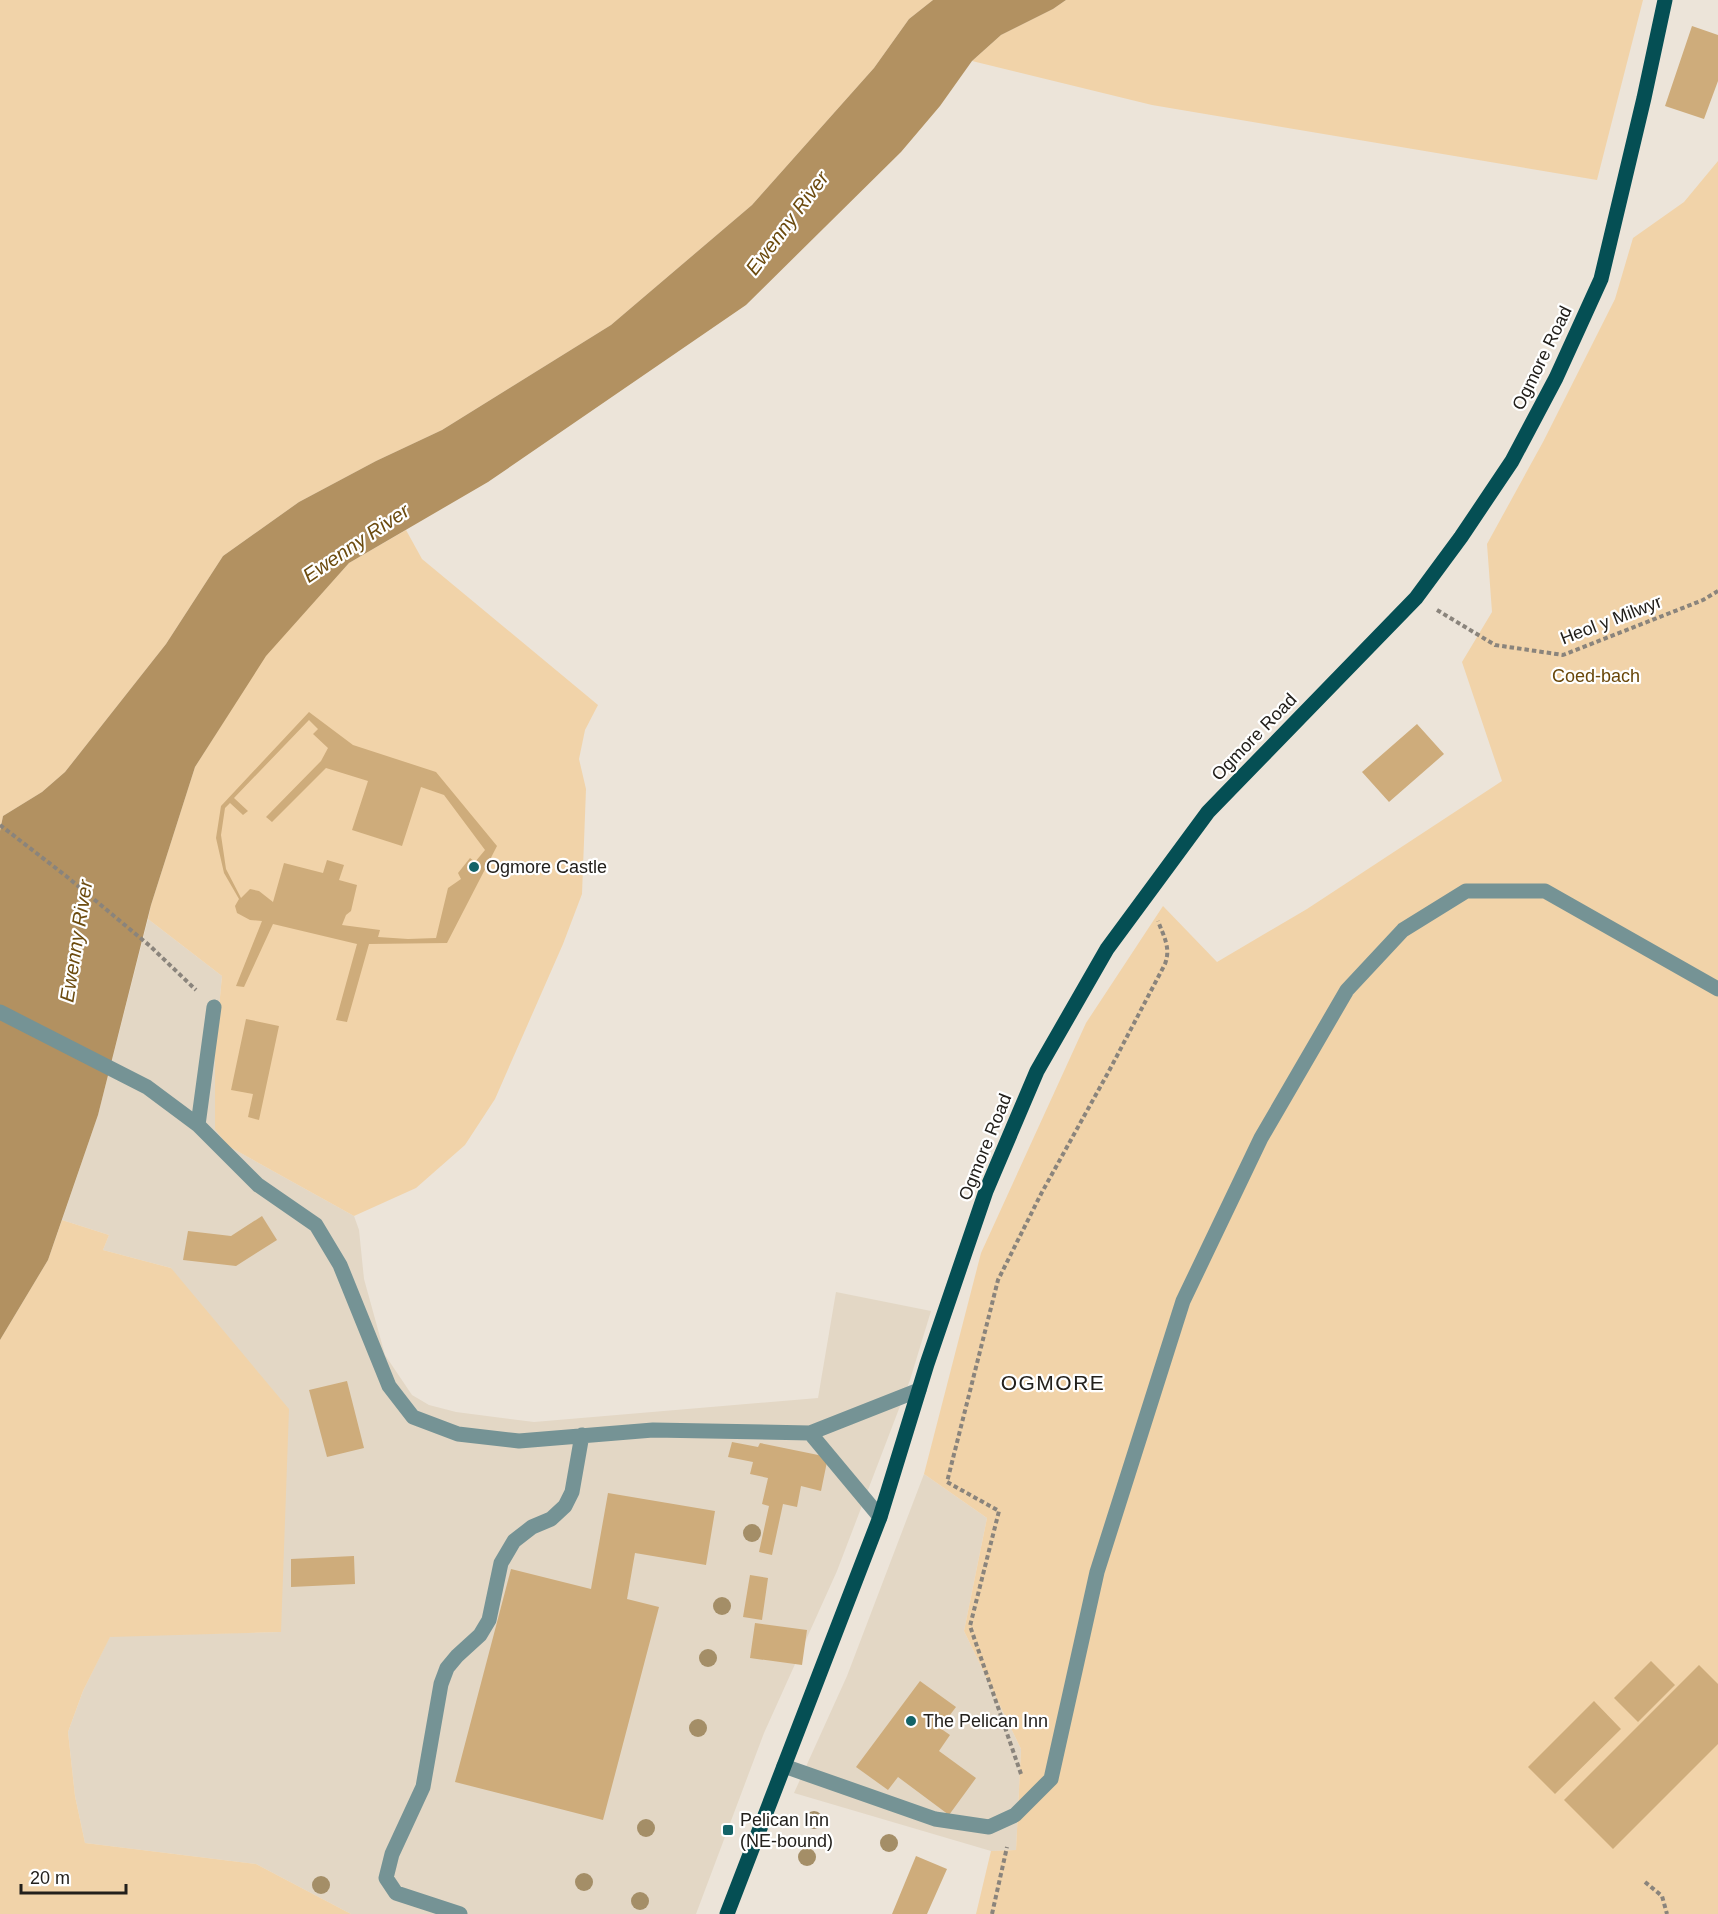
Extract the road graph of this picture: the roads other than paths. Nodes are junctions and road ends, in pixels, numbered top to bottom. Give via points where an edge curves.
1 (1665, 0) edge
2 (1718, 989) edge
3 (214, 1007) road end
4 (0, 1012) edge
5 (198, 1125) junction
6 (919, 1390) junction
7 (810, 1433) junction
8 (582, 1435) junction
9 (880, 1517) junction
10 (784, 1766) junction
11 (460, 1914) edge
12 (727, 1914) edge

1 - 6 main road, Ogmore Road via 1601,279 1556,378 1512,461 1416,598 1208,812 1107,949 1037,1071 986,1191
2 - 10 street via 1545,891 1466,891 1403,930 1347,990 1261,1138 1183,1301 1096,1572 1052,1779 1015,1815 989,1827 935,1819
3 - 5 street
4 - 5 street via 147,1087
5 - 8 street via 258,1185 316,1225 340,1265 389,1386 413,1417 458,1434 519,1441
6 - 7 street
6 - 9 main road, Ogmore Road
7 - 8 street via 653,1430
7 - 9 street
8 - 11 street via 572,1492 565,1506 514,1541 501,1563 489,1620 480,1635 447,1668 423,1787 392,1854 386,1878 396,1893
9 - 10 main road, Ogmore Road
10 - 12 main road, Ogmore Road

